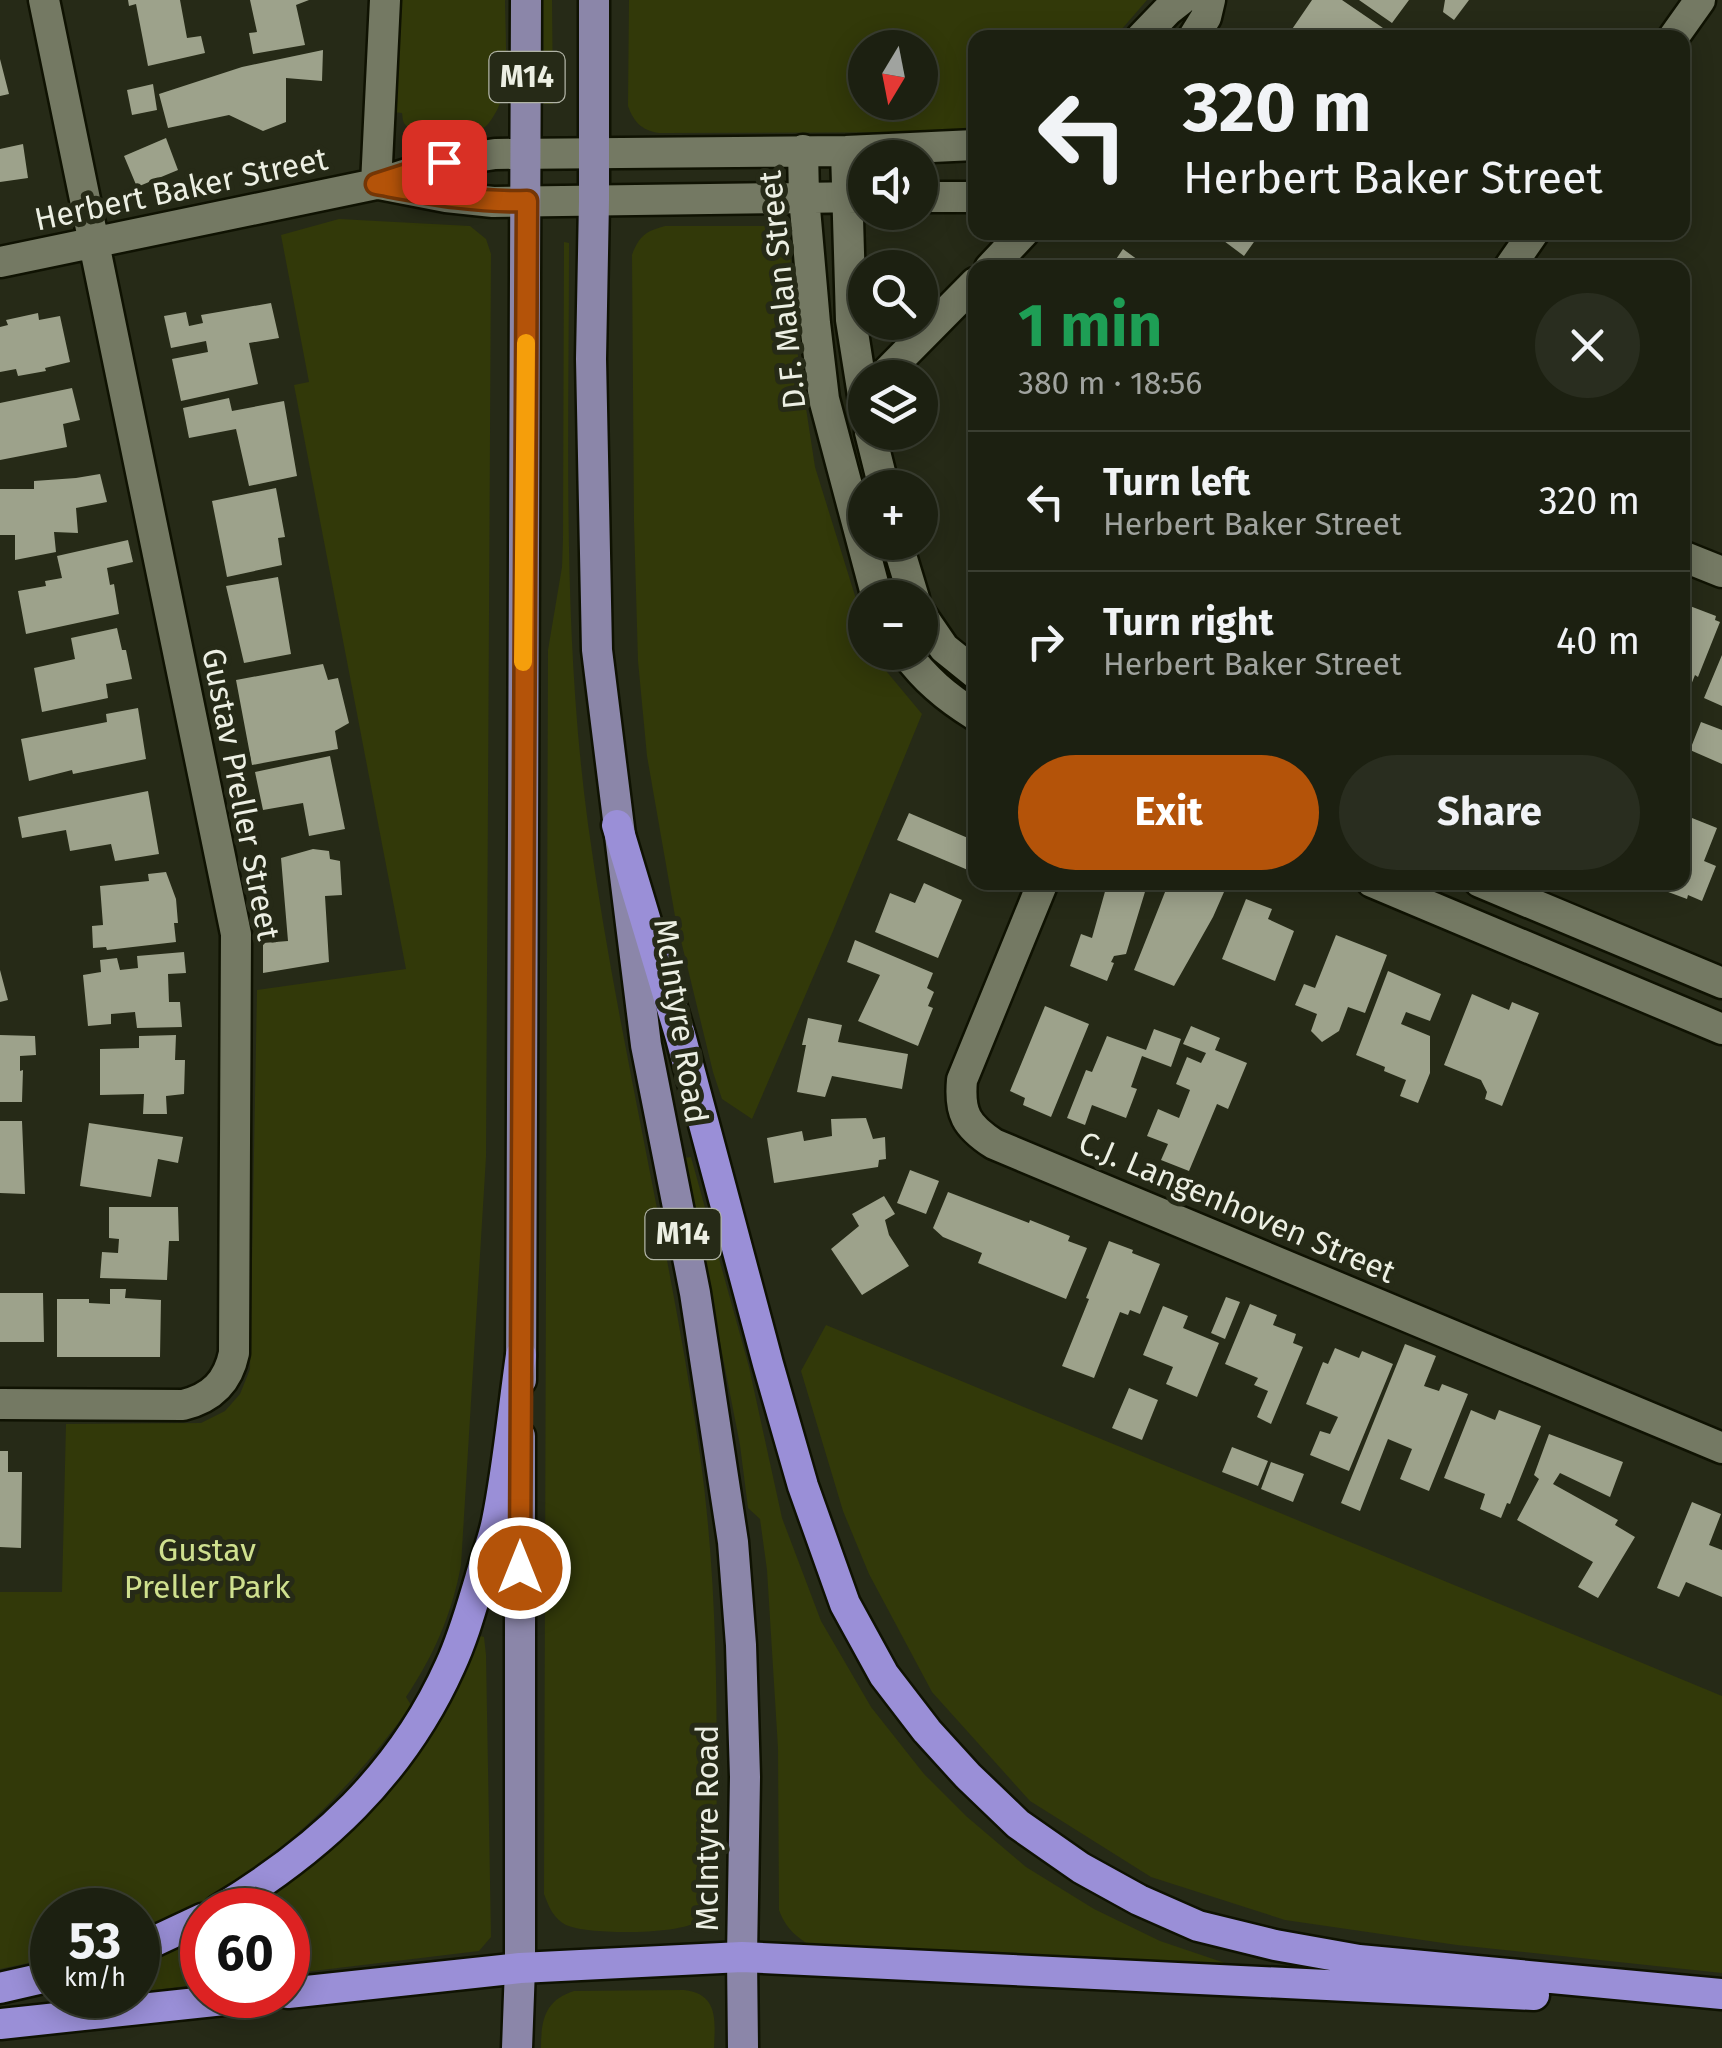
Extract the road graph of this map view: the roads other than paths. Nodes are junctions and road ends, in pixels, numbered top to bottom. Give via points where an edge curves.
1 (44, 0) edge
2 (385, 0) edge
3 (526, 0) edge
4 (594, 0) edge
5 (1181, 0) edge
6 (1210, 0) edge
7 (1700, 0) edge
8 (1149, 30) edge
9 (1198, 30) edge
10 (1679, 30) edge
11 (968, 145) edge
12 (803, 150) junction
13 (846, 150) junction
14 (594, 152) junction
15 (527, 153) junction
16 (848, 159) edge
17 (376, 184) junction
18 (804, 197) junction
19 (848, 197) edge
20 (938, 197) edge
21 (968, 197) edge
22 (527, 201) junction
23 (594, 201) junction
24 (855, 230) edge
25 (1016, 240) edge
26 (93, 243) junction
27 (998, 260) edge
28 (0, 262) edge
29 (968, 290) edge
30 (860, 360) edge
31 (900, 360) edge
32 (848, 396) edge
33 (824, 399) junction
34 (1690, 559) edge
35 (1722, 572) edge
36 (872, 580) edge
37 (938, 639) edge
38 (968, 667) edge
39 (918, 670) edge
40 (968, 711) edge
41 (617, 826) junction
42 (1040, 890) edge
43 (1391, 890) edge
44 (1497, 890) edge
45 (1507, 890) edge
46 (1490, 932) junction
47 (1722, 983) edge
48 (1722, 1029) edge
49 (521, 1355) junction
50 (0, 1404) edge
51 (1722, 1448) edge
52 (252, 1888) edge
53 (742, 1957) junction
54 (520, 1968) junction
55 (30, 1981) edge
56 (0, 1988) edge
57 (310, 1991) edge
58 (1722, 1994) edge
59 (180, 2005) edge
60 (1722, 2005) edge
61 (0, 2024) edge
62 (516, 2048) edge
63 (743, 2048) edge

1 - 26 street, Gustav Preller Street
2 - 17 street
3 - 15 main road, M14
4 - 14 main road, McIntyre Road / M14
5 - 8 street
6 - 9 street
7 - 10 street
11 - 13 street, Herbert Baker Street
12 - 13 street, Herbert Baker Street
12 - 14 street, Herbert Baker Street
12 - 18 street, D.F. Malan Street
13 - 16 street, D.F. Malan Street
14 - 15 street, Herbert Baker Street
14 - 23 main road, McIntyre Road / M14
15 - 17 street, Herbert Baker Street via 444,162
15 - 22 main road, M14
17 - 22 street, Herbert Baker Street
17 - 26 street, Herbert Baker Street
18 - 19 street, Herbert Baker Street
18 - 23 street, Herbert Baker Street
18 - 33 street, D.F. Malan Street
20 - 21 street
22 - 23 street, Herbert Baker Street
22 - 49 main road, M14
23 - 41 main road, McIntyre Road / M14 via 596,631
24 - 30 street, D.F. Malan Street via 851,320
25 - 27 street
26 - 28 street, Herbert Baker Street
26 - 50 street, Gustav Preller Street via 236,934 234,1353 218,1388 183,1405
29 - 31 street
32 - 33 street
33 - 36 street, D.F. Malan Street
34 - 35 street
37 - 38 street
39 - 40 street
41 - 53 main road, McIntyre Road / M14 via 646,1045 695,1293 734,1542 745,1777
41 - 58 highway via 682,1038 803,1486 845,1604 884,1675 968,1776 1018,1824 1081,1868 1198,1926 1359,1960
42 - 51 street, C.J. Langenhoven Street via 962,1080 964,1115 982,1136
43 - 46 street
44 - 46 street
45 - 47 street
46 - 48 street
49 - 52 highway via 496,1522 466,1624 432,1704 354,1808
49 - 54 main road, M14
53 - 54 highway
53 - 60 highway
53 - 63 main road, McIntyre Road / M14
54 - 57 highway
54 - 62 main road, M14
55 - 56 highway
59 - 61 highway

